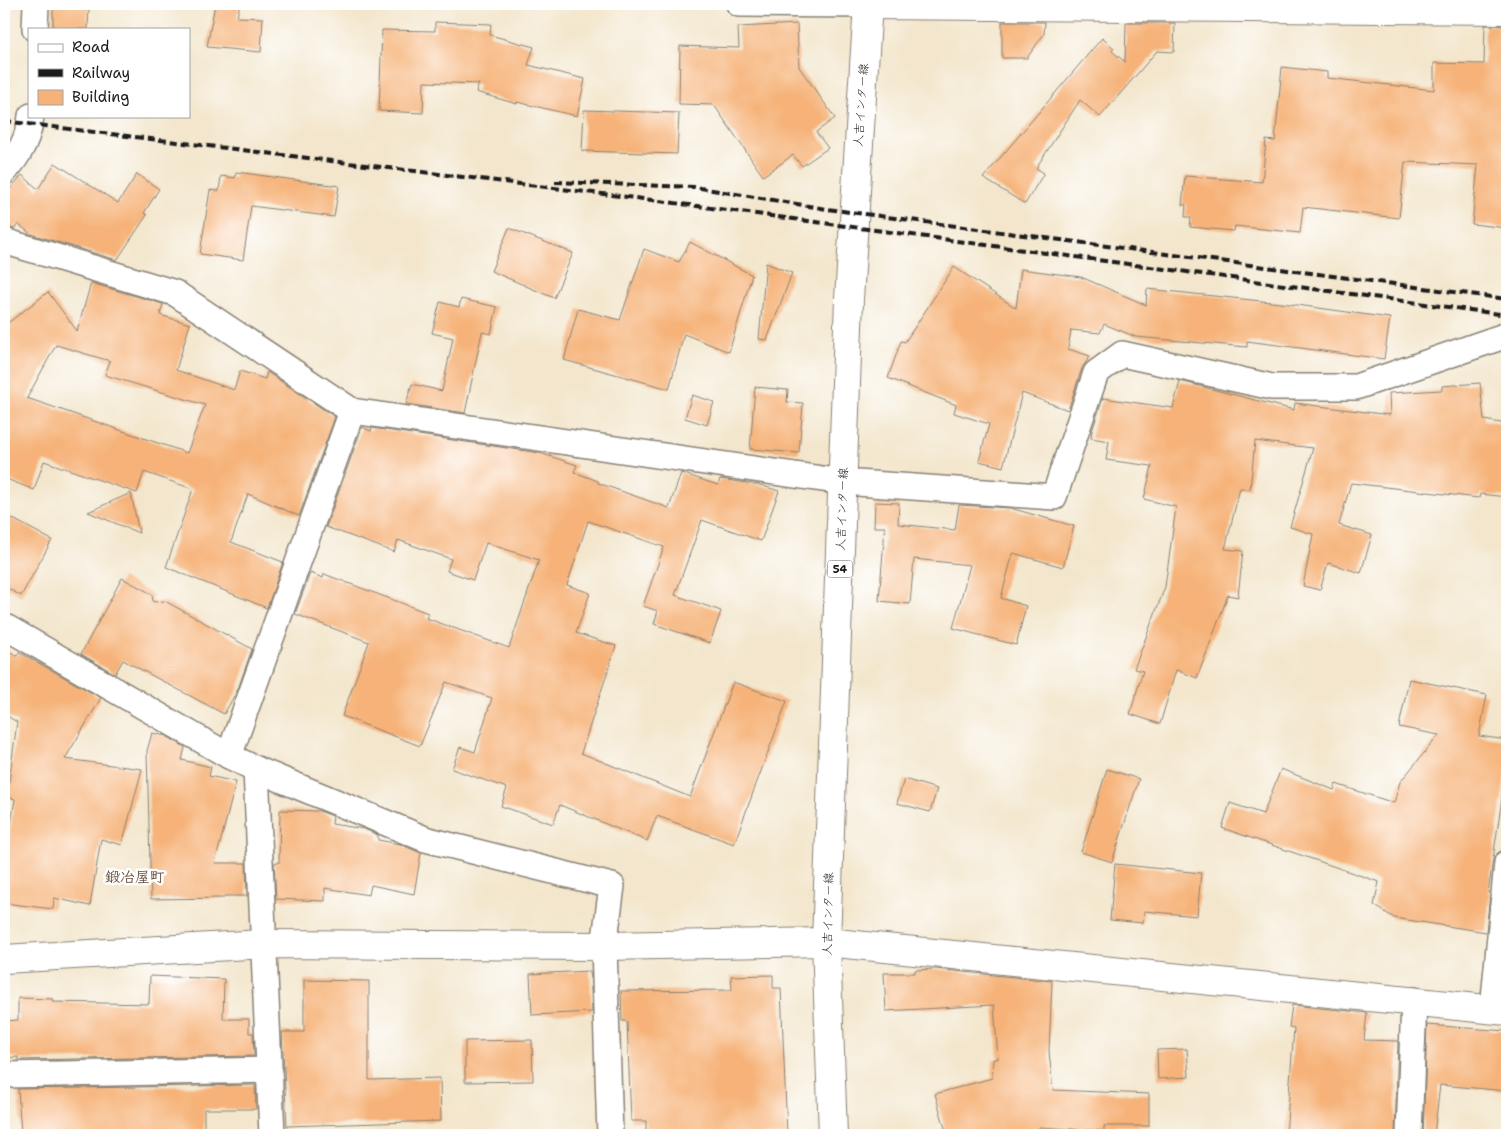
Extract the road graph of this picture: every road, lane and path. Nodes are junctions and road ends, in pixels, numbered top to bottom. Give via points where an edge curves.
1 (36, 4) edge
2 (739, 4) edge
3 (868, 4) edge
4 (1507, 10) edge
5 (35, 28) edge
6 (30, 118) edge
7 (4, 172) edge
8 (4, 241) edge
9 (1507, 335) edge
10 (352, 410) junction
11 (843, 482) junction
12 (4, 626) edge
13 (229, 756) junction
14 (256, 769) junction
15 (1507, 863) edge
16 (826, 942) junction
17 (264, 944) junction
18 (604, 946) junction
19 (4, 959) edge
20 (1414, 1000) junction
21 (1500, 1010) edge
22 (269, 1070) junction
23 (4, 1075) edge
24 (272, 1135) edge
25 (610, 1135) edge
26 (834, 1135) edge
27 (1409, 1135) edge

1 - 5 street
2 - 3 street
3 - 4 street
3 - 11 street, 人吉インター線 / 54 via 849,299
6 - 7 street via 24,143
8 - 10 street via 175,293
9 - 11 street via 1356,387 1272,387 1122,354 1096,373 1054,497
10 - 11 street
10 - 13 street
11 - 16 street, 人吉インター線 / 54
12 - 13 street
13 - 14 street
14 - 17 street
14 - 18 street via 425,839 612,886
15 - 21 street
16 - 18 street
16 - 20 street
16 - 26 street, 人吉インター線 / 54
17 - 18 street
17 - 19 street
17 - 22 street
18 - 25 street
20 - 21 street
20 - 27 street
22 - 23 street
22 - 24 street

